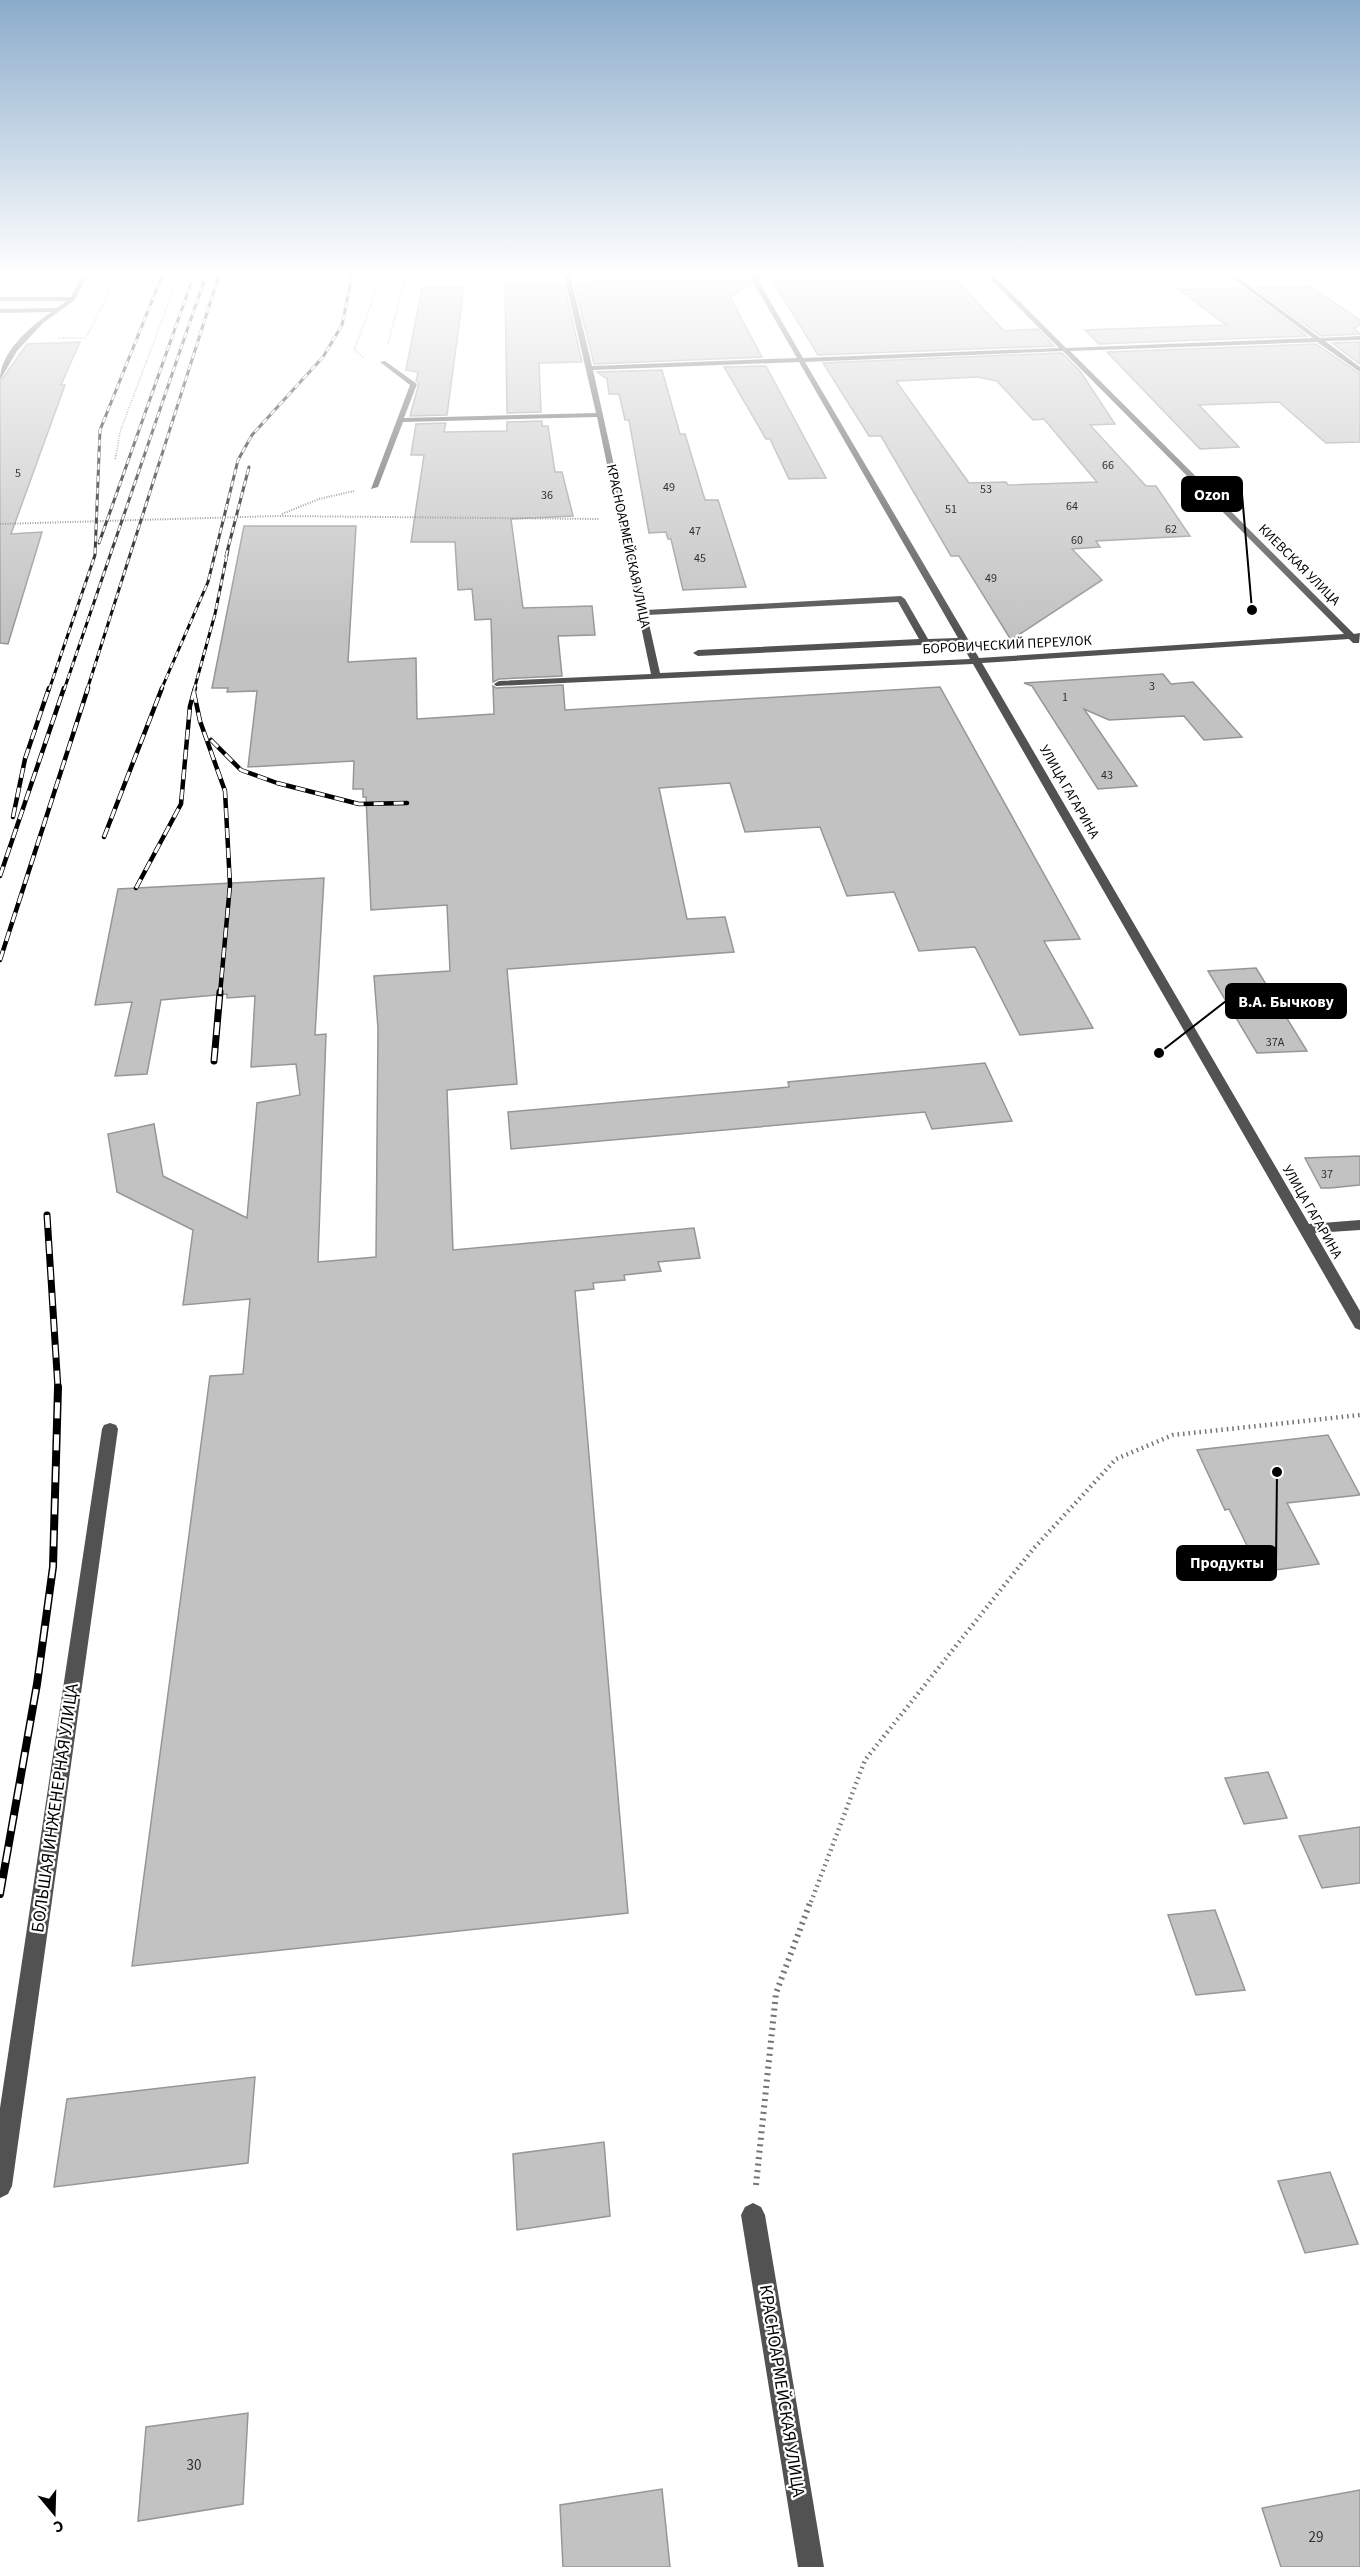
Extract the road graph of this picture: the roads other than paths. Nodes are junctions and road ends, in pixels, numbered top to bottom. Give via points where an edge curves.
1 (410, 395) edge
2 (596, 395) edge
3 (820, 395) edge
4 (1111, 395) edge
5 (600, 415) junction
6 (400, 420) junction
7 (374, 487) road end
8 (642, 613) junction
9 (1356, 637) edge
10 (964, 640) junction
11 (925, 642) junction
12 (1360, 646) edge
13 (698, 653) dead end
14 (976, 661) junction
15 (656, 677) junction
16 (499, 684) dead end
17 (1360, 1225) edge
18 (1305, 1230) junction
19 (1360, 1324) edge
20 (110, 1429) dead end
21 (0, 2187) edge
22 (753, 2215) road end
23 (811, 2567) edge

1 - 6 street
2 - 5 street, КРАСНОАРМЕЙСКАЯ УЛИЦА
3 - 10 street, УЛИЦА ГАГАРИНА
4 - 9 street, КИЕВСКАЯ УЛИЦА
5 - 6 street
5 - 8 street, КРАСНОАРМЕЙСКАЯ УЛИЦА
6 - 7 street
8 - 11 street via 901,599
8 - 15 street, КРАСНОАРМЕЙСКАЯ УЛИЦА
9 - 12 street, КИЕВСКАЯ УЛИЦА
9 - 14 street, БОРОВИЧЕСКИЙ ПЕРЕУЛОК
10 - 11 street
10 - 14 street, УЛИЦА ГАГАРИНА
11 - 13 street
14 - 15 street, БОРОВИЧЕСКИЙ ПЕРЕУЛОК
14 - 18 street, УЛИЦА ГАГАРИНА
15 - 16 street, БОРОВИЧЕСКИЙ ПЕРЕУЛОК
17 - 18 street
18 - 19 street, УЛИЦА ГАГАРИНА
20 - 21 street, БОЛЬШАЯ ИНЖЕНЕРНАЯ УЛИЦА
22 - 23 street, КРАСНОАРМЕЙСКАЯ УЛИЦА

